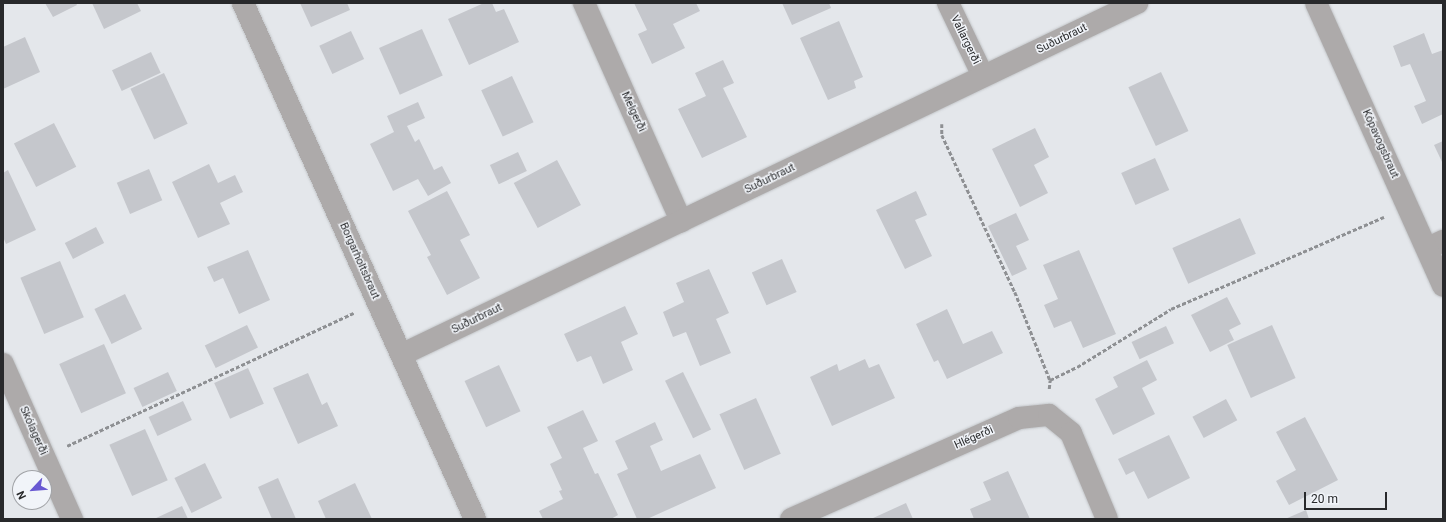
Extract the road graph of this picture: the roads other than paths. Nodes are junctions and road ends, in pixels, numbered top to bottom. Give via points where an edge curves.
1 (243, 3) edge
2 (584, 3) edge
3 (948, 3) edge
4 (1137, 3) edge
5 (1316, 3) edge
6 (983, 76) junction
7 (681, 221) junction
8 (1435, 244) edge
9 (1443, 286) edge
10 (403, 354) junction
11 (3, 364) edge
12 (72, 519) edge
13 (475, 519) edge
14 (791, 519) edge
15 (1107, 519) edge

1 - 10 street, Borgarholtsbraut
2 - 7 street, Melgerði
3 - 6 street, Vallargerði
4 - 6 street, Suðurbraut
5 - 8 street, Kópavogsbraut
6 - 7 street, Suðurbraut
7 - 10 street, Suðurbraut
8 - 9 street, Kópavogsbraut
10 - 13 street, Borgarholtsbraut
11 - 12 street, Skólagerði
14 - 15 street, Hlégerði via 1018,418 1049,415 1070,433

